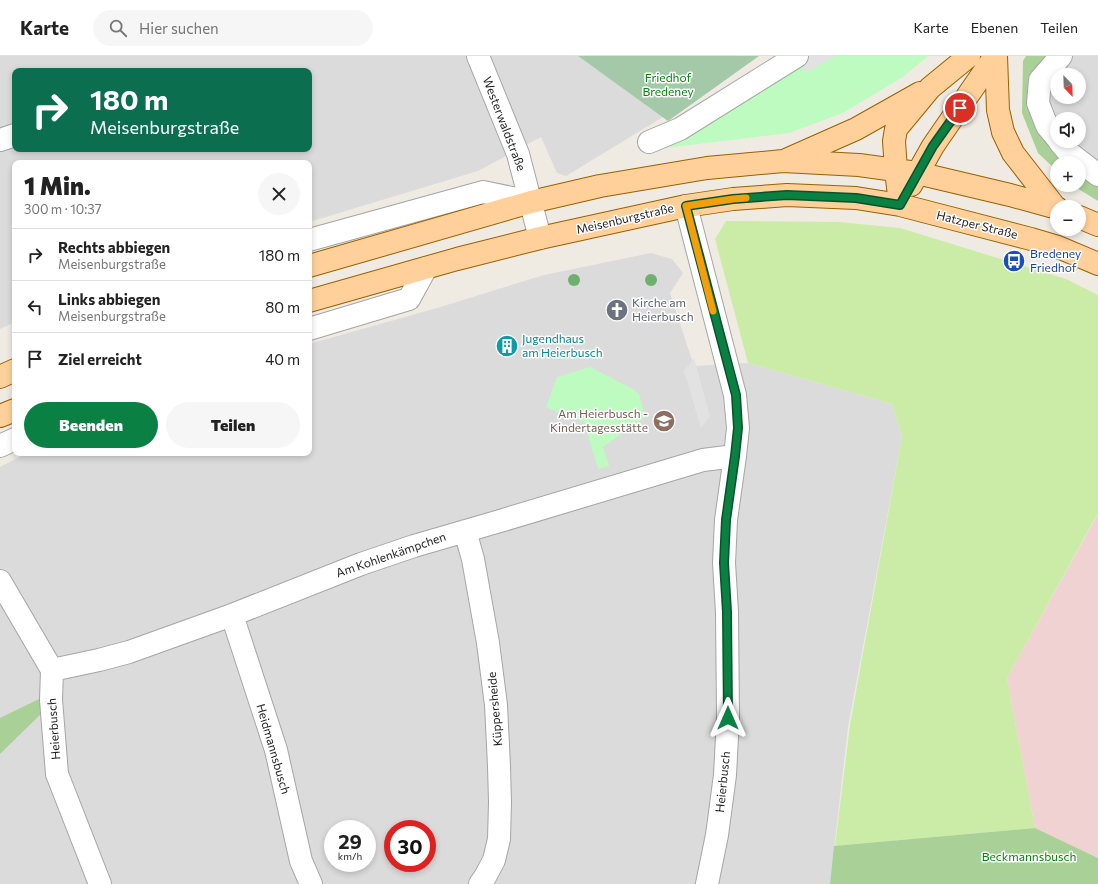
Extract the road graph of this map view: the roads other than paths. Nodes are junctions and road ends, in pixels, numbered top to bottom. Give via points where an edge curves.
1 (478, 56) edge
2 (797, 56) edge
3 (969, 56) edge
4 (996, 56) edge
5 (1061, 56) edge
6 (930, 88) junction
7 (1050, 130) edge
8 (12, 136) edge
9 (0, 140) edge
10 (649, 142) dead end
11 (1065, 148) edge
12 (783, 161) junction
13 (896, 170) junction
14 (918, 173) junction
15 (1098, 175) edge
16 (1050, 200) edge
17 (531, 202) junction
18 (900, 205) junction
19 (1050, 205) edge
20 (686, 206) junction
21 (1086, 220) edge
22 (1098, 225) edge
23 (540, 238) junction
24 (312, 239) edge
25 (1098, 264) edge
26 (312, 265) edge
27 (426, 268) junction
28 (312, 300) edge
29 (312, 328) edge
30 (12, 371) edge
31 (0, 377) edge
32 (12, 411) edge
33 (0, 416) edge
34 (12, 440) edge
35 (0, 446) edge
36 (735, 456) junction
37 (466, 531) junction
38 (0, 581) edge
39 (232, 615) junction
40 (52, 670) junction
41 (100, 884) edge
42 (311, 884) edge
43 (480, 884) edge
44 (707, 884) edge

1 - 17 street, Westerwaldstraße via 518,154
2 - 10 street via 680,129
3 - 6 main road
4 - 14 main road via 933,146
4 - 16 main road via 998,110 1003,132 1013,153
5 - 7 street via 1040,80 1038,103
6 - 12 main road via 856,129
6 - 13 main road via 896,130
8 - 9 street
11 - 15 street
12 - 13 main road via 859,165
12 - 17 main road via 707,168 600,186
13 - 14 main road
13 - 18 main road
14 - 18 main road
14 - 19 main road
17 - 23 street, Westerwaldstraße
17 - 24 street via 483,192
17 - 26 main road
18 - 20 main road, Meisenburgstraße via 856,198 787,195
18 - 25 main road, Hatzper Straße via 1058,247
20 - 23 main road, Meisenburgstraße
20 - 36 street, Heierbusch via 736,395 738,428
21 - 22 main road
23 - 27 main road, Meisenburgstraße
27 - 28 main road, Meisenburgstraße
27 - 29 street via 409,299
30 - 31 main road
32 - 33 main road
34 - 35 street
36 - 37 street, Am Kohlenkämpchen via 703,460
36 - 44 street, Heierbusch via 726,520 728,718 725,775
37 - 39 street, Am Kohlenkämpchen via 360,564
37 - 43 street, Küppersheide via 488,643 496,705 499,774 499,839 494,860
38 - 40 street
39 - 40 street, Am Kohlenkämpchen via 129,652
39 - 42 street, Heidmannsbusch via 276,750 301,861
40 - 41 street, Heierbusch via 51,700 57,774

